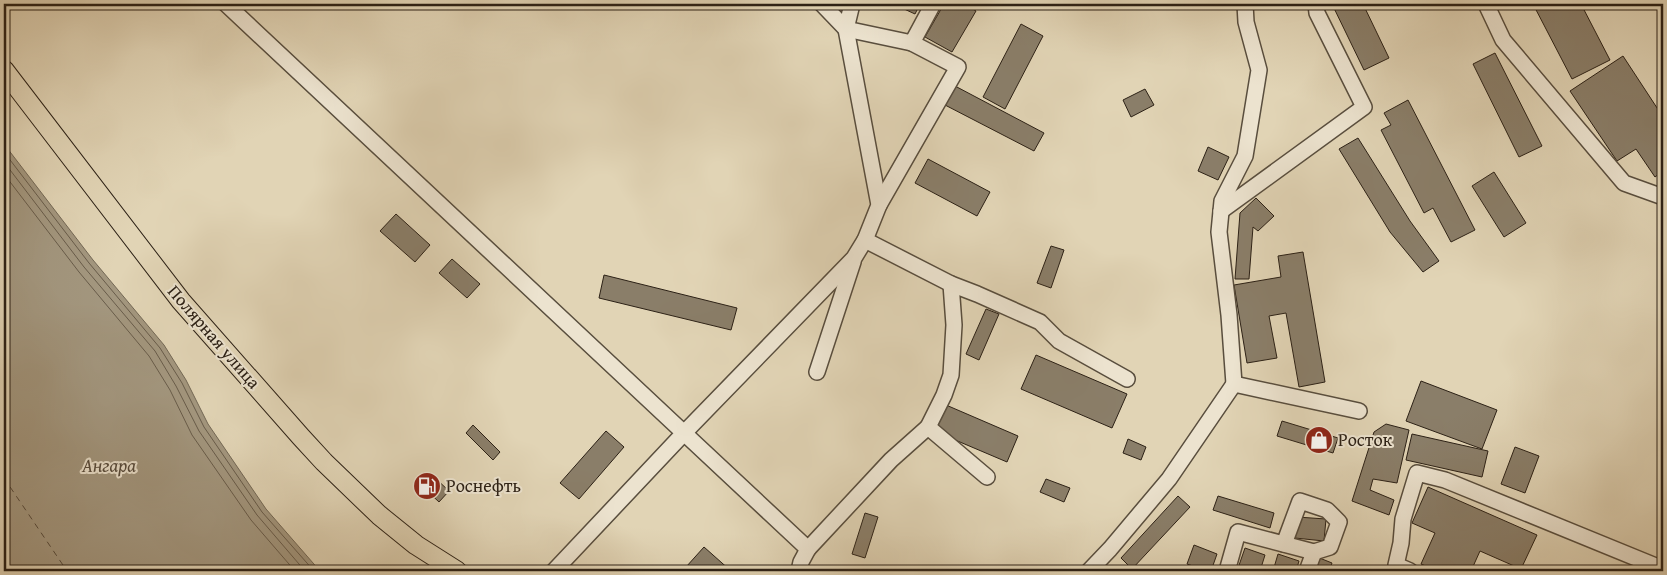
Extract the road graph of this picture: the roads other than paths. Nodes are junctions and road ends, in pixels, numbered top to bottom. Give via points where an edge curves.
1 (226, 4) edge
2 (822, 4) edge
3 (852, 4) edge
4 (933, 4) edge
5 (1245, 4) edge
6 (1316, 4) edge
7 (1486, 4) edge
8 (846, 29) junction
9 (912, 43) junction
10 (4, 70) edge
11 (1663, 197) edge
12 (879, 205) junction
13 (1221, 210) junction
14 (865, 240) junction
15 (854, 258) junction
16 (951, 284) junction
17 (817, 372) dead end
18 (1127, 379) dead end
19 (1234, 384) junction
20 (1360, 411) dead end
21 (928, 427) junction
22 (684, 433) junction
23 (987, 477) dead end
24 (1284, 544) junction
25 (808, 550) junction
26 (1314, 552) junction
27 (1663, 569) edge
28 (457, 571) edge
29 (554, 571) edge
30 (798, 571) edge
31 (1089, 571) edge
32 (1227, 571) edge
33 (1307, 571) edge
34 (1410, 571) edge

1 - 22 lane
2 - 8 lane
3 - 8 lane
4 - 9 lane
5 - 13 lane via 1246,22 1259,70 1245,156 1222,201
6 - 13 lane via 1364,107
7 - 11 lane via 1502,40 1624,184
8 - 9 lane
8 - 12 lane
9 - 12 lane via 958,67
10 - 28 main road, Полярная улица via 181,301 301,437 379,515 416,546
12 - 14 lane
13 - 19 lane via 1219,232
14 - 15 lane
14 - 16 lane
15 - 17 lane
15 - 22 lane
16 - 18 lane via 1040,322 1059,342
16 - 21 lane via 954,325 951,375
19 - 20 lane
19 - 31 lane via 1169,478
21 - 23 lane
21 - 25 lane via 892,460
22 - 25 lane
22 - 29 lane
24 - 26 lane
24 - 26 lane via 1300,501 1327,510 1339,522 1330,547
24 - 32 lane via 1238,532
25 - 30 lane
26 - 33 lane
27 - 34 lane via 1445,480 1417,474 1403,519 1396,564

